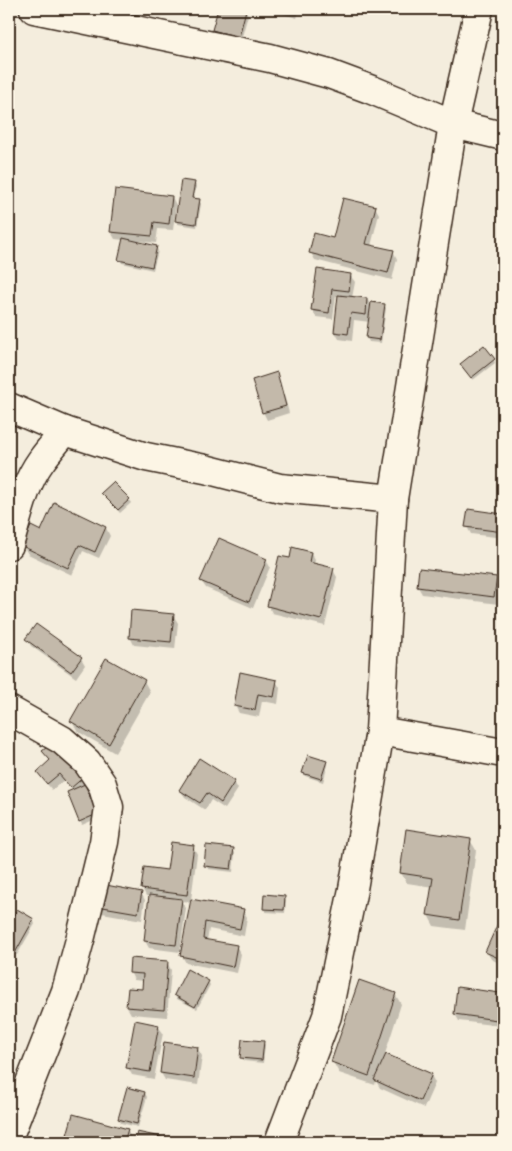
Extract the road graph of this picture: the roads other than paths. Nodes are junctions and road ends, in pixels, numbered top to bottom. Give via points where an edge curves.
1 (34, 9) edge
2 (479, 9) edge
3 (454, 124) junction
4 (503, 136) edge
5 (9, 407) edge
6 (66, 431) junction
7 (393, 499) junction
8 (9, 545) edge
9 (9, 710) edge
10 (380, 731) junction
11 (503, 753) edge
12 (9, 1136) edge
13 (279, 1142) edge

1 - 3 street via 270,58 329,74
2 - 3 street
3 - 4 street
3 - 7 street
5 - 6 street
6 - 7 street via 146,457 280,488
6 - 8 street via 31,477
7 - 10 street
9 - 12 street via 62,740 87,762 102,784 109,807 104,842 66,991
10 - 11 street
10 - 13 street via 327,1016

